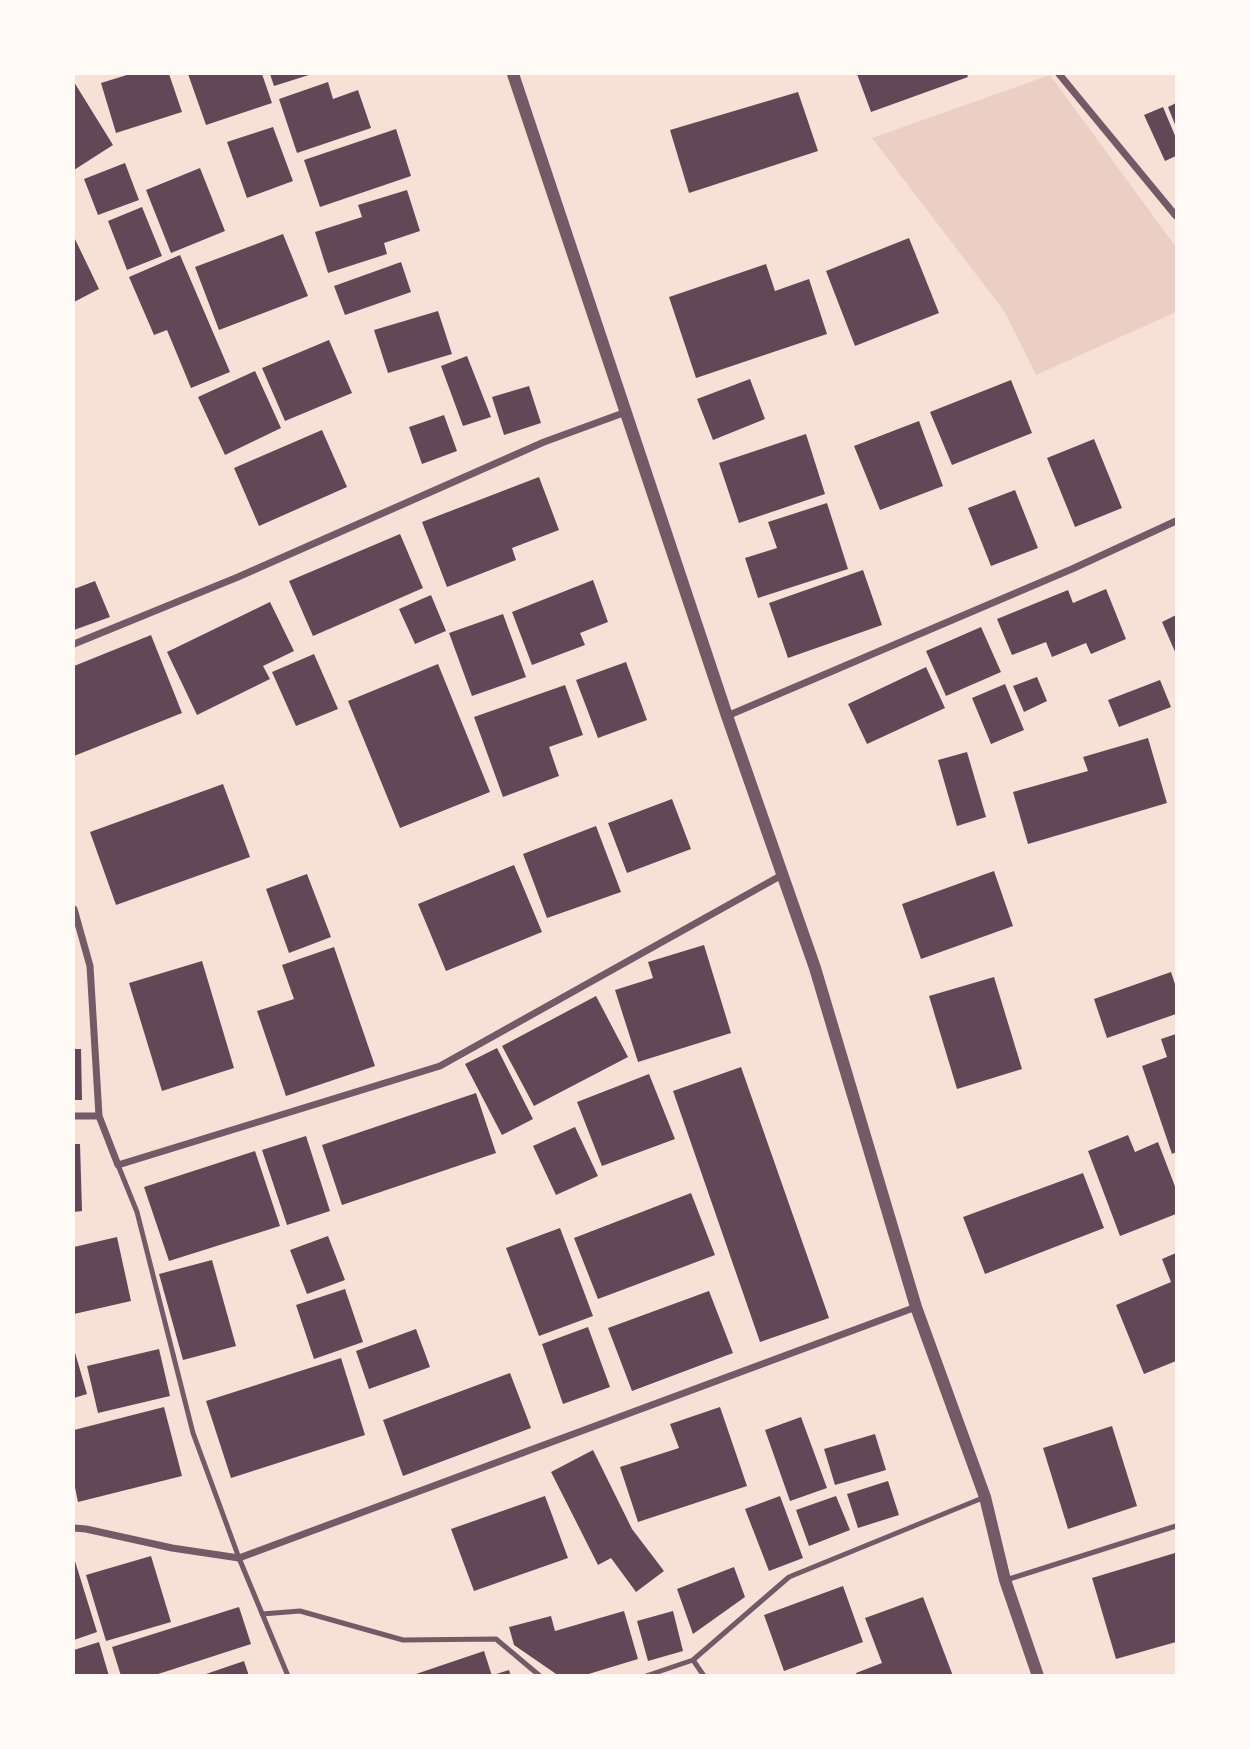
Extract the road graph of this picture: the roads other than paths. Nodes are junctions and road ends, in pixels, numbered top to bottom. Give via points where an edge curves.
1 (513, 74) edge
2 (1059, 74) edge
3 (1177, 216) edge
4 (626, 412) junction
5 (1177, 521) edge
6 (74, 643) edge
7 (727, 716) junction
8 (782, 875) junction
9 (74, 909) edge
10 (74, 1116) edge
11 (99, 1116) junction
12 (118, 1165) junction
13 (916, 1307) junction
14 (985, 1497) junction
15 (1177, 1526) edge
16 (74, 1528) edge
17 (239, 1558) junction
18 (1005, 1580) junction
19 (262, 1614) junction
20 (693, 1660) junction
21 (288, 1675) edge
22 (540, 1675) edge
23 (646, 1675) edge
24 (705, 1675) edge
25 (1038, 1675) edge

1 - 4 street
2 - 3 street
4 - 6 street via 544,442 238,577
4 - 7 street
5 - 7 street
7 - 8 street
8 - 12 street via 440,1066
8 - 13 street via 815,968
9 - 11 street via 90,965
10 - 11 street
11 - 12 street
12 - 17 lane via 137,1212 193,1433
13 - 14 street
13 - 17 street
14 - 18 street
14 - 20 lane via 789,1577
15 - 18 lane
16 - 17 street
17 - 19 lane
18 - 25 street
19 - 21 lane
19 - 22 lane via 300,1611 403,1640 496,1639
20 - 23 lane
20 - 24 lane

